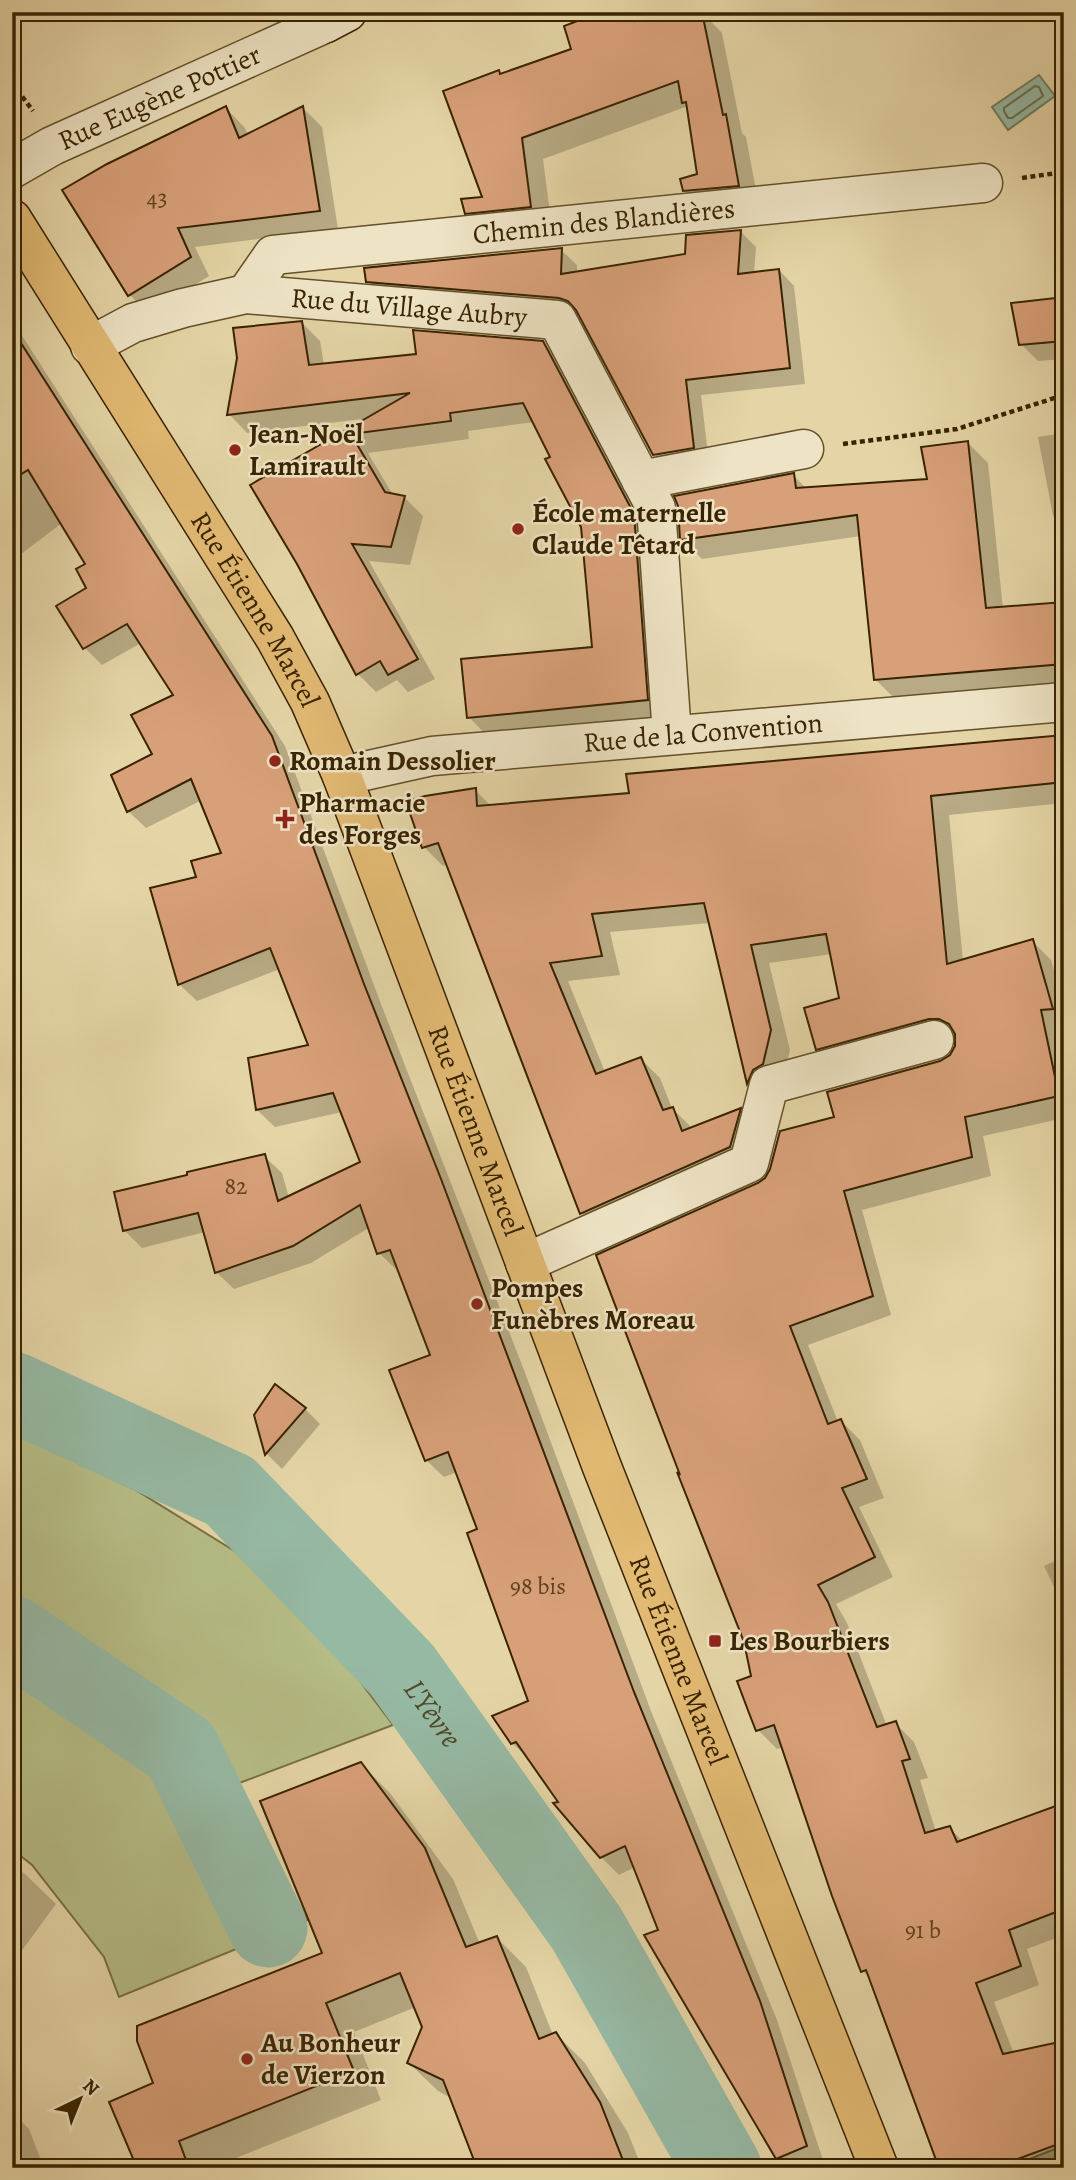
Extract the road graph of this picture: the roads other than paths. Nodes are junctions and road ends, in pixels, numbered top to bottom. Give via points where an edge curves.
1 (337, 18) edge
2 (12, 169) edge
3 (983, 183) dead end
4 (12, 219) edge
5 (246, 294) junction
6 (90, 345) junction
7 (804, 449) road end
8 (641, 480) junction
9 (1064, 702) edge
10 (672, 735) junction
11 (342, 776) junction
12 (934, 1040) dead end
13 (525, 1263) junction
14 (863, 2126) junction
15 (858, 2168) edge
16 (878, 2168) edge

1 - 2 street, Rue Eugène Pottier via 51,146
3 - 5 street, Chemin des Blandières via 273,255
4 - 6 main road, Rue Étienne Marcel
5 - 6 street, Rue du Village Aubry via 133,323
5 - 8 street, Rue du Village Aubry via 557,320
6 - 11 main road, Rue Étienne Marcel via 275,638 310,702
7 - 8 street
8 - 10 street, Rue du Village Aubry via 656,508
9 - 10 street, Rue de la Convention
10 - 11 street, Rue de la Convention via 432,756
11 - 13 main road, Rue Étienne Marcel
12 - 13 street via 769,1085 749,1163
13 - 14 main road, Rue Étienne Marcel via 601,1467
14 - 15 main road, Rue Étienne Marcel
14 - 16 main road, Rue Étienne Marcel

